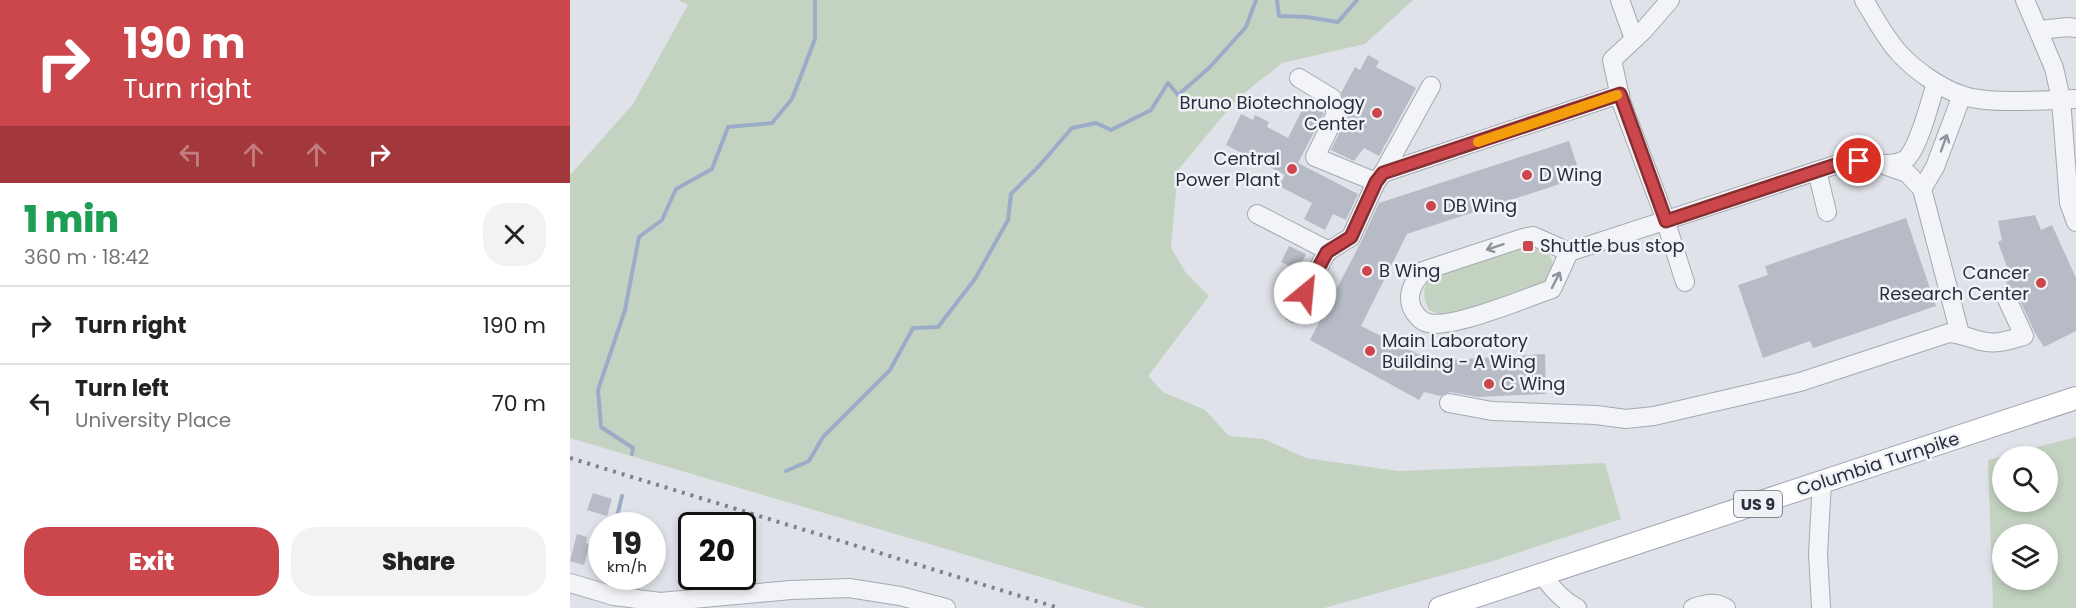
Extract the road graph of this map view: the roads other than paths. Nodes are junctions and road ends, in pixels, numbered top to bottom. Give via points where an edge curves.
1 (1620, 0) edge
2 (1670, 0) edge
3 (1864, 0) edge
4 (2025, 0) edge
5 (2076, 28) edge
6 (2038, 30) junction
7 (1634, 39) junction
8 (1299, 78) dead end
9 (1936, 83) junction
10 (1431, 86) dead end
11 (1620, 94) junction
12 (1962, 95) junction
13 (2068, 99) edge
14 (1909, 156) junction
15 (1882, 164) junction
16 (1817, 171) junction
17 (1910, 175) junction
18 (1379, 178) junction
19 (1922, 189) junction
20 (1827, 212) dead end
21 (1257, 214) dead end
22 (1666, 221) junction
23 (2076, 222) edge
24 (1329, 251) junction
25 (1569, 252) junction
26 (1685, 282) dead end
27 (2006, 297) dead end
28 (1294, 314) dead end
29 (1959, 334) junction
30 (2076, 398) edge
31 (1449, 403) dead end
32 (1822, 482) junction
33 (1542, 575) junction
34 (570, 583) edge
35 (946, 608) edge
36 (1440, 608) edge
37 (1577, 608) edge
38 (1694, 608) edge
39 (1726, 608) edge
40 (1821, 608) edge

1 - 7 street
2 - 7 street
3 - 9 street via 1900,53
4 - 6 street
5 - 6 street
6 - 13 street
7 - 11 street via 1612,60
8 - 18 street via 1332,98 1336,114 1315,157
9 - 12 street
9 - 14 street
10 - 18 street
11 - 18 street
11 - 22 street
12 - 13 street via 1978,99
19 -> 12 street via 1935,167
13 - 23 street via 2068,194
14 - 15 street via 1897,163
14 - 17 street
15 - 16 street via 1849,162
15 - 17 street
16 - 20 street
16 - 22 street
17 - 19 street
18 - 24 street via 1351,237
19 - 29 street
21 - 24 street
22 - 25 street
22 - 26 street
24 - 28 street
25 -> 25 street via 1533,236 1523,238 1423,271 1414,281 1409,299 1422,321 1454,322 1552,289
27 - 29 street via 2024,336 1997,343
29 - 31 street via 1949,333 1800,382 1654,416 1626,419 1492,411
30 - 32 main road, Columbia Turnpike / US 9
32 - 33 main road, Columbia Turnpike / US 9
32 - 40 street via 1818,554
33 - 36 main road, Columbia Turnpike / US 9
33 - 37 street via 1555,593
34 - 35 street via 614,596 660,602 849,588
38 - 39 street via 1709,603

